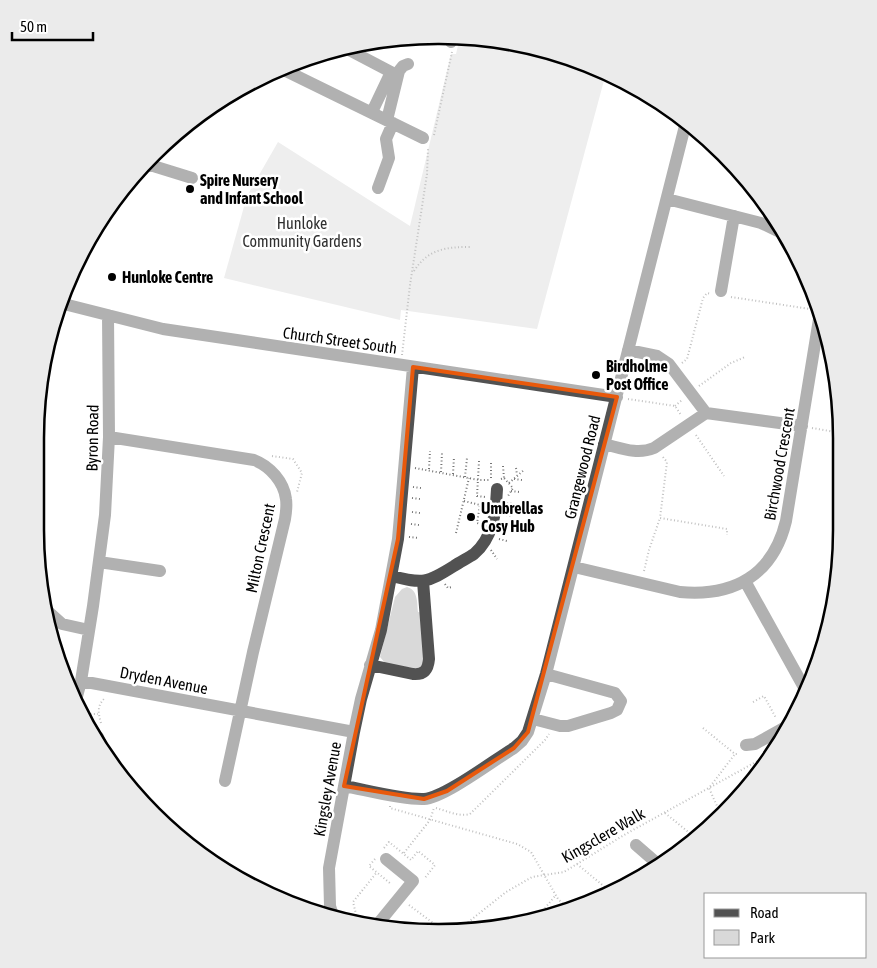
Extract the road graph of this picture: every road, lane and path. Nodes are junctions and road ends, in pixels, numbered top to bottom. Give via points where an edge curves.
1 (452, 45) edge
2 (354, 53) edge
3 (408, 64) dead end
4 (293, 72) edge
5 (372, 112) junction
6 (390, 122) junction
7 (684, 129) edge
8 (428, 141) junction
9 (153, 166) edge
10 (192, 178) dead end
11 (378, 188) dead end
12 (667, 199) junction
13 (734, 216) junction
14 (773, 229) edge
15 (470, 247) dead end
16 (413, 273) junction
17 (721, 294) junction
18 (68, 305) edge
19 (811, 310) edge
20 (108, 315) junction
21 (814, 318) edge
22 (628, 350) junction
23 (745, 357) dead end
24 (407, 366) junction
25 (674, 369) junction
26 (690, 392) junction
27 (617, 397) junction
28 (675, 406) junction
29 (706, 413) junction
30 (689, 424) junction
31 (802, 426) junction
32 (833, 431) edge
33 (109, 437) junction
34 (604, 444) junction
35 (654, 448) junction
36 (430, 452) dead end
37 (442, 453) dead end
38 (454, 457) dead end
39 (467, 458) dead end
40 (479, 461) dead end
41 (491, 463) dead end
42 (405, 466) junction
43 (503, 466) dead end
44 (516, 468) dead end
45 (429, 470) junction
46 (524, 470) dead end
47 (441, 472) junction
48 (453, 475) junction
49 (517, 476) junction
50 (724, 476) dead end
51 (465, 477) junction
52 (469, 478) junction
53 (504, 478) dead end
54 (514, 479) junction
55 (479, 480) junction
56 (522, 480) dead end
57 (509, 483) dead end
58 (494, 485) joint
59 (421, 488) dead end
60 (511, 491) dead end
61 (520, 492) dead end
62 (420, 499) dead end
63 (464, 501) junction
64 (489, 501) dead end
65 (504, 503) dead end
66 (515, 504) dead end
67 (408, 512) dead end
68 (420, 513) dead end
69 (502, 515) dead end
70 (513, 516) dead end
71 (660, 518) junction
72 (406, 524) dead end
73 (482, 524) dead end
74 (419, 525) dead end
75 (456, 533) dead end
76 (727, 535) dead end
77 (405, 537) dead end
78 (419, 538) dead end
79 (495, 539) dead end
80 (507, 541) dead end
81 (490, 548) dead end
82 (497, 559) dead end
83 (100, 562) junction
84 (574, 567) junction
85 (160, 572) dead end
86 (392, 576) junction
87 (443, 581) dead end
88 (745, 581) junction
89 (423, 582) junction
90 (642, 583) junction
91 (452, 587) dead end
92 (53, 616) edge
93 (89, 630) junction
94 (370, 665) junction
95 (546, 674) junction
96 (75, 682) edge
97 (802, 684) edge
98 (76, 686) edge
99 (80, 686) junction
100 (113, 687) junction
101 (79, 691) edge
102 (753, 702) dead end
103 (240, 711) junction
104 (90, 714) edge
105 (98, 714) junction
106 (533, 719) junction
107 (783, 721) edge
108 (553, 725) junction
109 (703, 728) dead end
110 (777, 731) edge
111 (354, 732) junction
112 (100, 733) edge
113 (746, 745) joint
114 (735, 754) junction
115 (759, 761) edge
116 (225, 781) dead end
117 (344, 786) junction
118 (709, 788) junction
119 (391, 795) junction
120 (434, 807) dead end
121 (718, 809) edge
122 (665, 812) junction
123 (430, 820) junction
124 (690, 833) edge
125 (636, 845) dead end
126 (404, 854) dead end
127 (386, 859) dead end
128 (654, 860) edge
129 (577, 864) junction
130 (377, 872) dead end
131 (545, 875) junction
132 (605, 887) edge
133 (556, 895) junction
134 (400, 898) junction
135 (563, 904) edge
136 (331, 909) edge
137 (543, 910) edge
138 (356, 916) edge
139 (381, 920) edge
140 (467, 923) edge
141 (434, 924) edge

1 - 8 path via 452,56
2 - 5 street via 391,72
3 - 6 street via 399,71
4 - 5 street
5 - 6 street
6 - 8 street
6 - 11 street via 386,139 389,158
7 - 12 street, Grangewood Road
8 - 16 path via 427,174
9 - 10 street
12 - 13 street
12 - 22 street, Grangewood Road
13 - 14 street
13 - 17 street
15 - 16 path via 434,252 422,259
16 - 24 path
17 - 19 path
17 - 25 path via 707,293 702,298 687,359
18 - 20 street, Church Street South
20 - 24 street, Church Street South via 163,329
20 - 33 street, Byron Road
21 - 31 street, Birchwood Crescent
22 - 25 street via 657,356
22 - 27 street, Grangewood Road
23 - 26 path
24 - 27 street, Church Street South
24 - 42 street, Kingsley Avenue
25 - 26 street
26 - 28 path
26 - 29 street
27 - 28 path
27 - 34 street, Grangewood Road
28 - 30 path
29 - 30 street
29 - 31 street
30 - 35 street
30 - 50 path
31 - 32 path
31 - 88 street, Birchwood Crescent via 783,534 767,562
33 - 83 street, Byron Road
33 - 103 street, Milton Crescent via 254,460 270,470 282,487 286,499 285,519
34 - 35 street via 638,452
34 - 84 street, Grangewood Road
35 - 71 path via 667,462
36 - 45 path
37 - 47 path
38 - 48 path
39 - 51 path
40 - 55 path
41 - 58 path
42 - 45 path
42 - 86 street, Kingsley Avenue
43 - 53 path
44 - 49 path
45 - 47 path
46 - 49 path
47 - 48 path
48 - 51 path
49 - 54 path
51 - 52 path
52 - 55 path
52 - 63 path
54 - 56 path
54 - 57 path
55 - 64 path via 478,496
58 - 89 street via 494,521 483,544 432,580
59 - 62 path via 411,487 410,492 410,498
60 - 61 path
63 - 73 path via 480,505 477,523
63 - 75 path
65 - 66 path
67 - 68 path
69 - 70 path
71 - 76 path via 727,529
71 - 90 path
72 - 74 path
77 - 78 path
79 - 80 path
81 - 82 path
83 - 85 street
83 - 93 street, Byron Road
84 - 90 street, Birchwood Crescent
84 - 95 street, Grangewood Road
86 - 89 street
86 - 94 street, Kingsley Avenue
87 - 91 path via 448,588
88 - 90 street, Birchwood Crescent via 715,592 695,594
88 - 97 street
89 - 94 street via 429,659 425,672 413,674
92 - 93 street via 62,624
93 - 99 street, Byron Road
94 - 111 street, Kingsley Avenue
95 - 106 street, Grangewood Road
95 - 108 street via 616,693 621,701 612,713 568,726
96 - 99 path
98 - 99 path
99 - 100 street, Dryden Avenue
99 - 101 street, Byron Road
100 - 103 street, Dryden Avenue
100 - 105 path via 112,695 99,705
102 - 107 path via 764,696
103 - 111 street, Dryden Avenue
103 - 116 street
104 - 105 path
105 - 112 path via 104,732
106 - 108 street
106 - 119 street, Grangewood Road via 522,741 438,796 424,799
108 - 120 path via 545,740 470,814 458,815
109 - 114 path
110 - 113 street via 755,744
111 - 117 street, Kingsley Avenue
113 - 114 path via 739,754
114 - 118 path
115 - 118 path, Kingsclere Walk
117 - 119 street, Grangewood Road
117 - 136 street, Kingsley Avenue via 328,881
118 - 121 path
118 - 122 path, Kingsclere Walk
119 - 123 path via 390,808
122 - 124 path
122 - 129 path, Kingsclere Walk
123 - 126 path
123 - 131 path via 517,844 531,852
125 - 128 street
127 - 134 street via 413,881
129 - 131 path, Kingsclere Walk via 564,872
129 - 132 path
130 - 138 path via 353,902
131 - 133 path
131 - 140 path, Kingsclere Walk via 532,877 506,892
133 - 135 path
133 - 137 path
134 - 139 street
134 - 141 path

